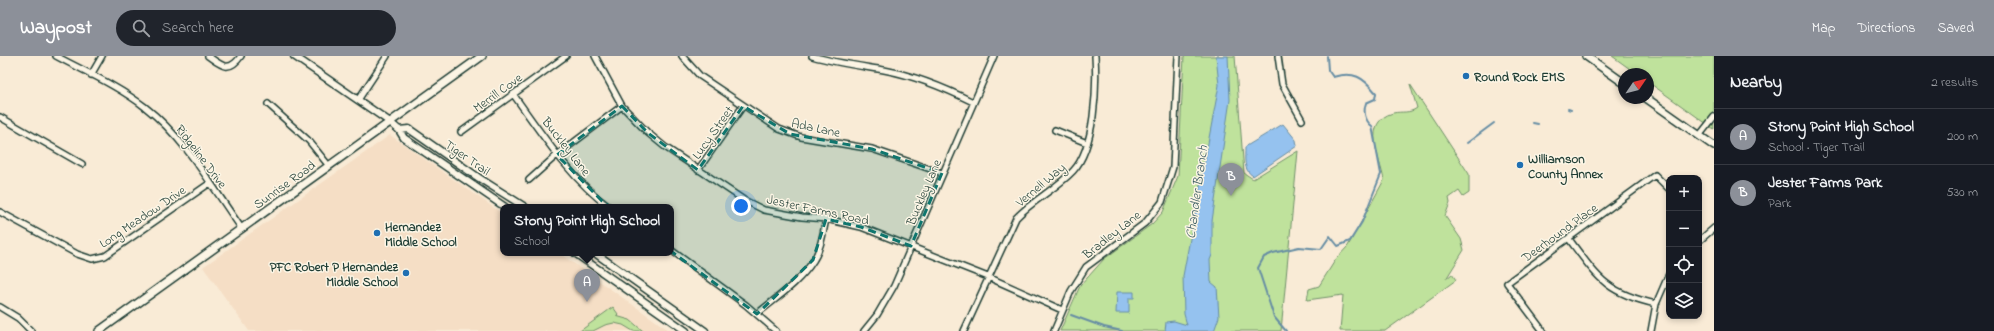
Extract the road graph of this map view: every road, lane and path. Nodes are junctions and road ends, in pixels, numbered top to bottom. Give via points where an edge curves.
1 (56, 56) edge
2 (102, 56) edge
3 (208, 56) edge
4 (241, 56) edge
5 (294, 56) edge
6 (387, 56) edge
7 (482, 56) edge
8 (566, 56) edge
9 (595, 56) edge
10 (682, 56) edge
11 (812, 56) edge
12 (994, 56) edge
13 (1095, 56) edge
14 (1178, 56) edge
15 (1278, 56) edge
16 (1586, 56) edge
17 (91, 75) junction
18 (1618, 79) edge
19 (513, 94) junction
20 (358, 100) junction
21 (973, 102) junction
22 (268, 104) dead end
23 (1654, 104) edge
24 (622, 106) junction
25 (743, 106) junction
26 (0, 117) edge
27 (1714, 117) edge
28 (1302, 120) dead end
29 (390, 122) junction
30 (399, 130) junction
31 (1055, 130) dead end
32 (461, 132) dead end
33 (1699, 136) junction
34 (1087, 143) junction
35 (1714, 146) edge
36 (557, 155) junction
37 (82, 164) dead end
38 (329, 166) junction
39 (698, 170) junction
40 (942, 173) junction
41 (529, 180) dead end
42 (210, 183) junction
43 (1666, 186) edge
44 (501, 204) edge
45 (520, 204) edge
46 (606, 204) edge
47 (0, 212) edge
48 (826, 219) junction
49 (1714, 228) edge
50 (242, 229) junction
51 (1702, 238) edge
52 (1568, 239) junction
53 (911, 246) junction
54 (674, 252) edge
55 (579, 256) edge
56 (599, 256) edge
57 (988, 277) junction
58 (1666, 281) edge
59 (1656, 304) junction
60 (0, 306) edge
61 (1062, 310) junction
62 (757, 314) junction
63 (31, 331) edge
64 (99, 331) edge
65 (686, 331) edge
66 (706, 331) edge
67 (776, 331) edge
68 (864, 331) edge
69 (964, 331) edge
70 (1054, 331) edge
71 (1543, 331) edge
72 (1651, 331) edge

1 - 17 street, Ridgeline Drive
2 - 17 street
3 - 4 street via 226,66 235,64
5 - 20 street, Tiger Trail
6 - 20 street
7 - 29 main road, Sunrise Road
8 - 19 street, Merrill Cove
9 - 24 street, Jester Farms Road
10 - 25 street, Ada Lane via 700,76
11 - 21 street via 924,80
12 - 21 street, Buckley Lane
13 - 34 street, Vernell Way via 1094,107
14 - 61 street, Bradley Lane via 1172,167 1162,202 1144,223 1086,267
15 - 28 street via 1282,84
16 - 18 main road
17 - 42 street, Ridgeline Drive via 145,107 161,121 189,153
19 - 32 street, Merrill Cove
19 - 36 street, Buckley Lane
20 - 29 street, Tiger Trail
21 - 40 street, Buckley Lane
22 - 38 street via 309,141
23 - 33 main road
24 - 36 street
24 - 39 street, Jester Farms Road via 648,133
25 - 39 street, Lucy Street
25 - 40 street, Ada Lane via 790,134 872,149
26 - 37 street
27 - 33 street
29 - 30 street, Tiger Trail
29 - 38 main road, Sunrise Road
30 - 44 street, Tiger Trail via 404,138
30 - 45 street, Tiger Trail via 409,129
31 - 34 street
33 - 35 main road
34 - 57 street, Vernell Way via 1083,157 1072,172 1016,218
36 - 41 street
36 - 46 street, Buckley Lane
38 - 50 main road, Sunrise Road
39 - 48 street, Jester Farms Road via 764,210
40 - 53 street, Buckley Lane
42 - 47 street, Long Meadow Drive via 105,256 92,259 77,254
42 - 50 street, Ridgeline Drive
43 - 52 street, Deerhound Place via 1655,175
48 - 53 street, Jester Farms Road via 861,227
48 - 62 street via 813,260 798,279
49 - 51 street
50 - 64 main road, Sunrise Road
52 - 59 street via 1605,283 1625,296
52 - 71 street, Deerhound Place via 1507,283
53 - 57 street, Jester Farms Road
53 - 68 street, Buckley Lane via 891,292 877,316
54 - 62 street
55 - 65 street
56 - 66 street
57 - 61 street, Jester Farms Road
57 - 69 street, Vernell Way
58 - 59 street
59 - 72 street
60 - 63 street
61 - 70 street, Bradley Lane
62 - 67 street

